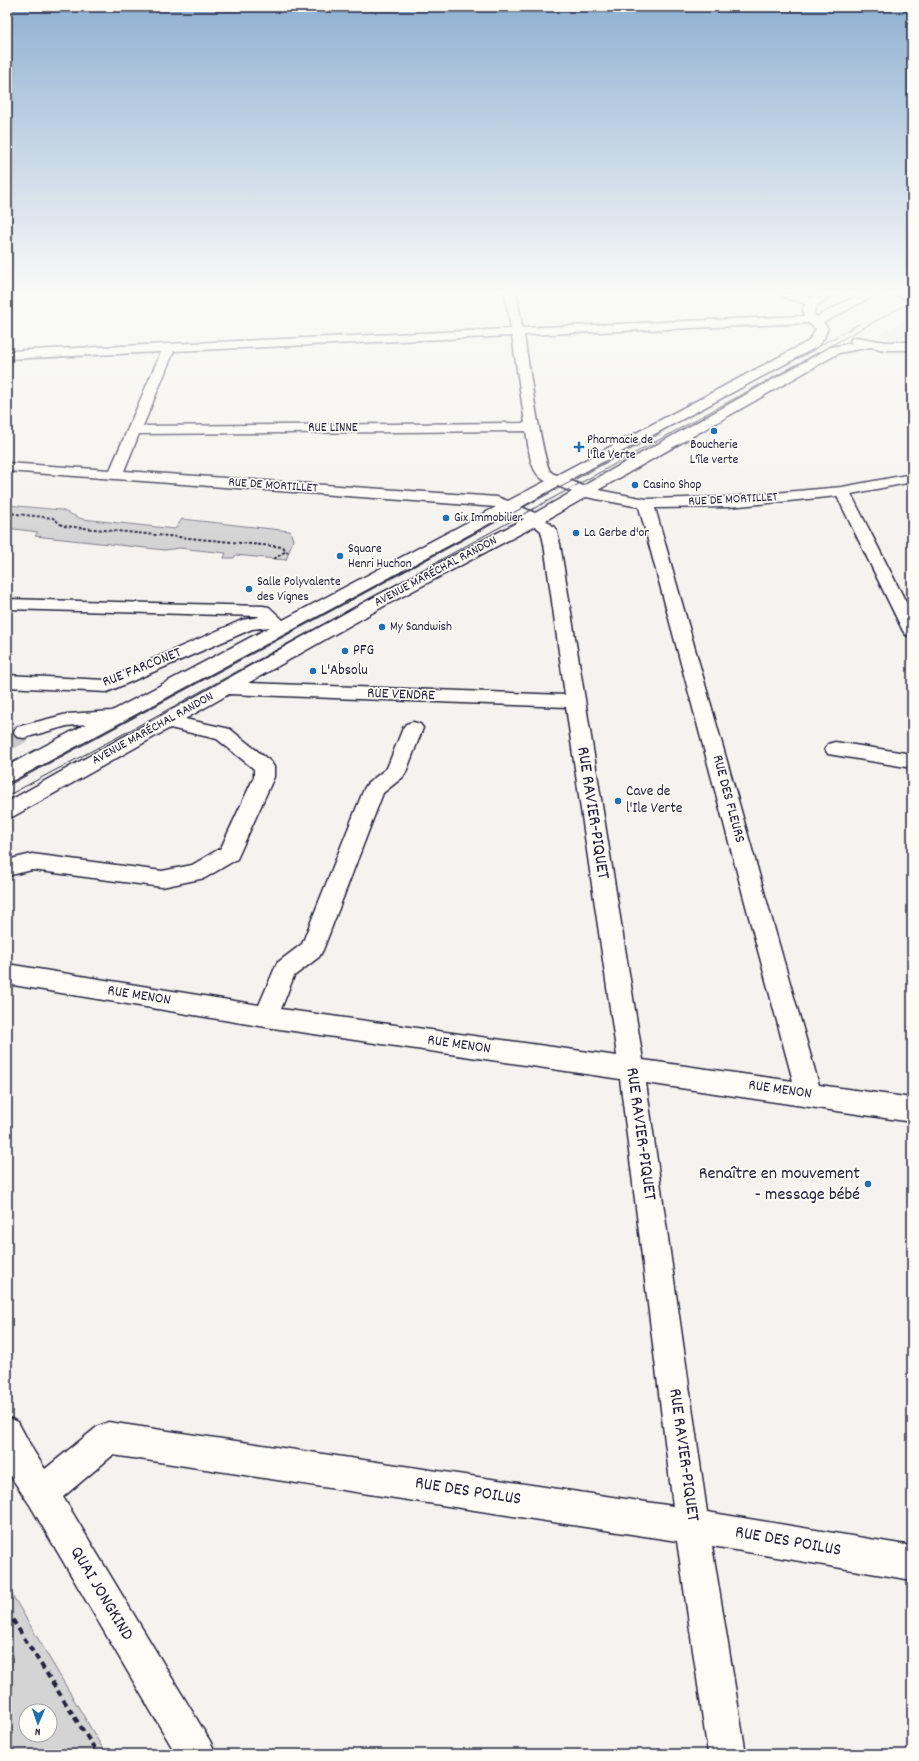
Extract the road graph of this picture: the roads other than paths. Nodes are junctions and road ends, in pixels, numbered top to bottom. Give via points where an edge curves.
1 (157, 376) edge
2 (525, 376) edge
3 (752, 376) edge
4 (789, 376) edge
5 (532, 427) junction
6 (135, 430) junction
7 (7, 467) edge
8 (115, 475) junction
9 (912, 478) edge
10 (556, 480) junction
11 (842, 491) junction
12 (584, 492) junction
13 (646, 504) junction
14 (506, 507) junction
15 (536, 520) junction
16 (7, 604) edge
17 (278, 624) junction
18 (912, 631) edge
19 (7, 681) edge
20 (226, 688) junction
21 (575, 701) junction
22 (118, 716) junction
23 (167, 721) junction
24 (413, 728) dead end
25 (24, 732) tunnel mouth
26 (835, 749) dead end
27 (912, 761) edge
28 (7, 775) edge
29 (7, 811) edge
30 (7, 868) edge
31 (7, 974) edge
32 (266, 1017) junction
33 (632, 1071) junction
34 (809, 1094) junction
35 (912, 1110) edge
36 (7, 1433) edge
37 (42, 1493) junction
38 (692, 1526) junction
39 (912, 1563) edge
40 (197, 1754) edge
41 (727, 1754) edge

1 - 6 street
2 - 5 street, RUE DE MORTILLET
3 - 10 street, AVENUE MARÉCHAL RANDON
4 - 12 street, AVENUE MARÉCHAL RANDON
5 - 6 street, RUE LINNE
5 - 10 street, RUE DE MORTILLET via 540,465 545,476
6 - 8 street
7 - 8 street, RUE DE MORTILLET
8 - 14 street, RUE DE MORTILLET via 497,502
9 - 11 street, RUE DE MORTILLET
10 - 12 street, RUE DE MORTILLET
10 - 14 street, AVENUE MARÉCHAL RANDON
11 - 13 street, RUE DE MORTILLET via 729,502
11 - 18 street
12 - 13 street, RUE DE MORTILLET
12 - 15 street, AVENUE MARÉCHAL RANDON
13 - 34 street, RUE DES FLEURS
14 - 15 street, RUE DE MORTILLET
14 - 17 street, AVENUE MARÉCHAL RANDON
15 - 20 street, AVENUE MARÉCHAL RANDON via 380,601
15 - 21 street, RUE RAVIER-PIQUET via 548,530 552,544
16 - 17 street via 263,611
17 - 19 street, RUE FARCONET via 248,624 107,686
17 - 22 street, AVENUE MARÉCHAL RANDON
20 - 21 street, RUE VENDRE
20 - 23 street, AVENUE MARÉCHAL RANDON
21 - 33 street, RUE RAVIER-PIQUET
22 - 25 street via 67,720
22 - 28 street, AVENUE MARÉCHAL RANDON
23 - 29 street, AVENUE MARÉCHAL RANDON
23 - 30 street via 223,734 264,767 264,777 230,853 197,872 162,879 32,862
24 - 32 street via 396,772 374,788 311,950 285,970
26 - 27 street
31 - 32 street, RUE MENON
32 - 33 street, RUE MENON
33 - 34 street, RUE MENON
33 - 38 street, RUE RAVIER-PIQUET
34 - 35 street, RUE MENON
36 - 37 street, QUAI JONGKIND via 21,1462
37 - 38 street, RUE DES POILUS via 108,1438
37 - 40 street, QUAI JONGKIND
38 - 39 street, RUE DES POILUS
38 - 41 street, RUE RAVIER-PIQUET

